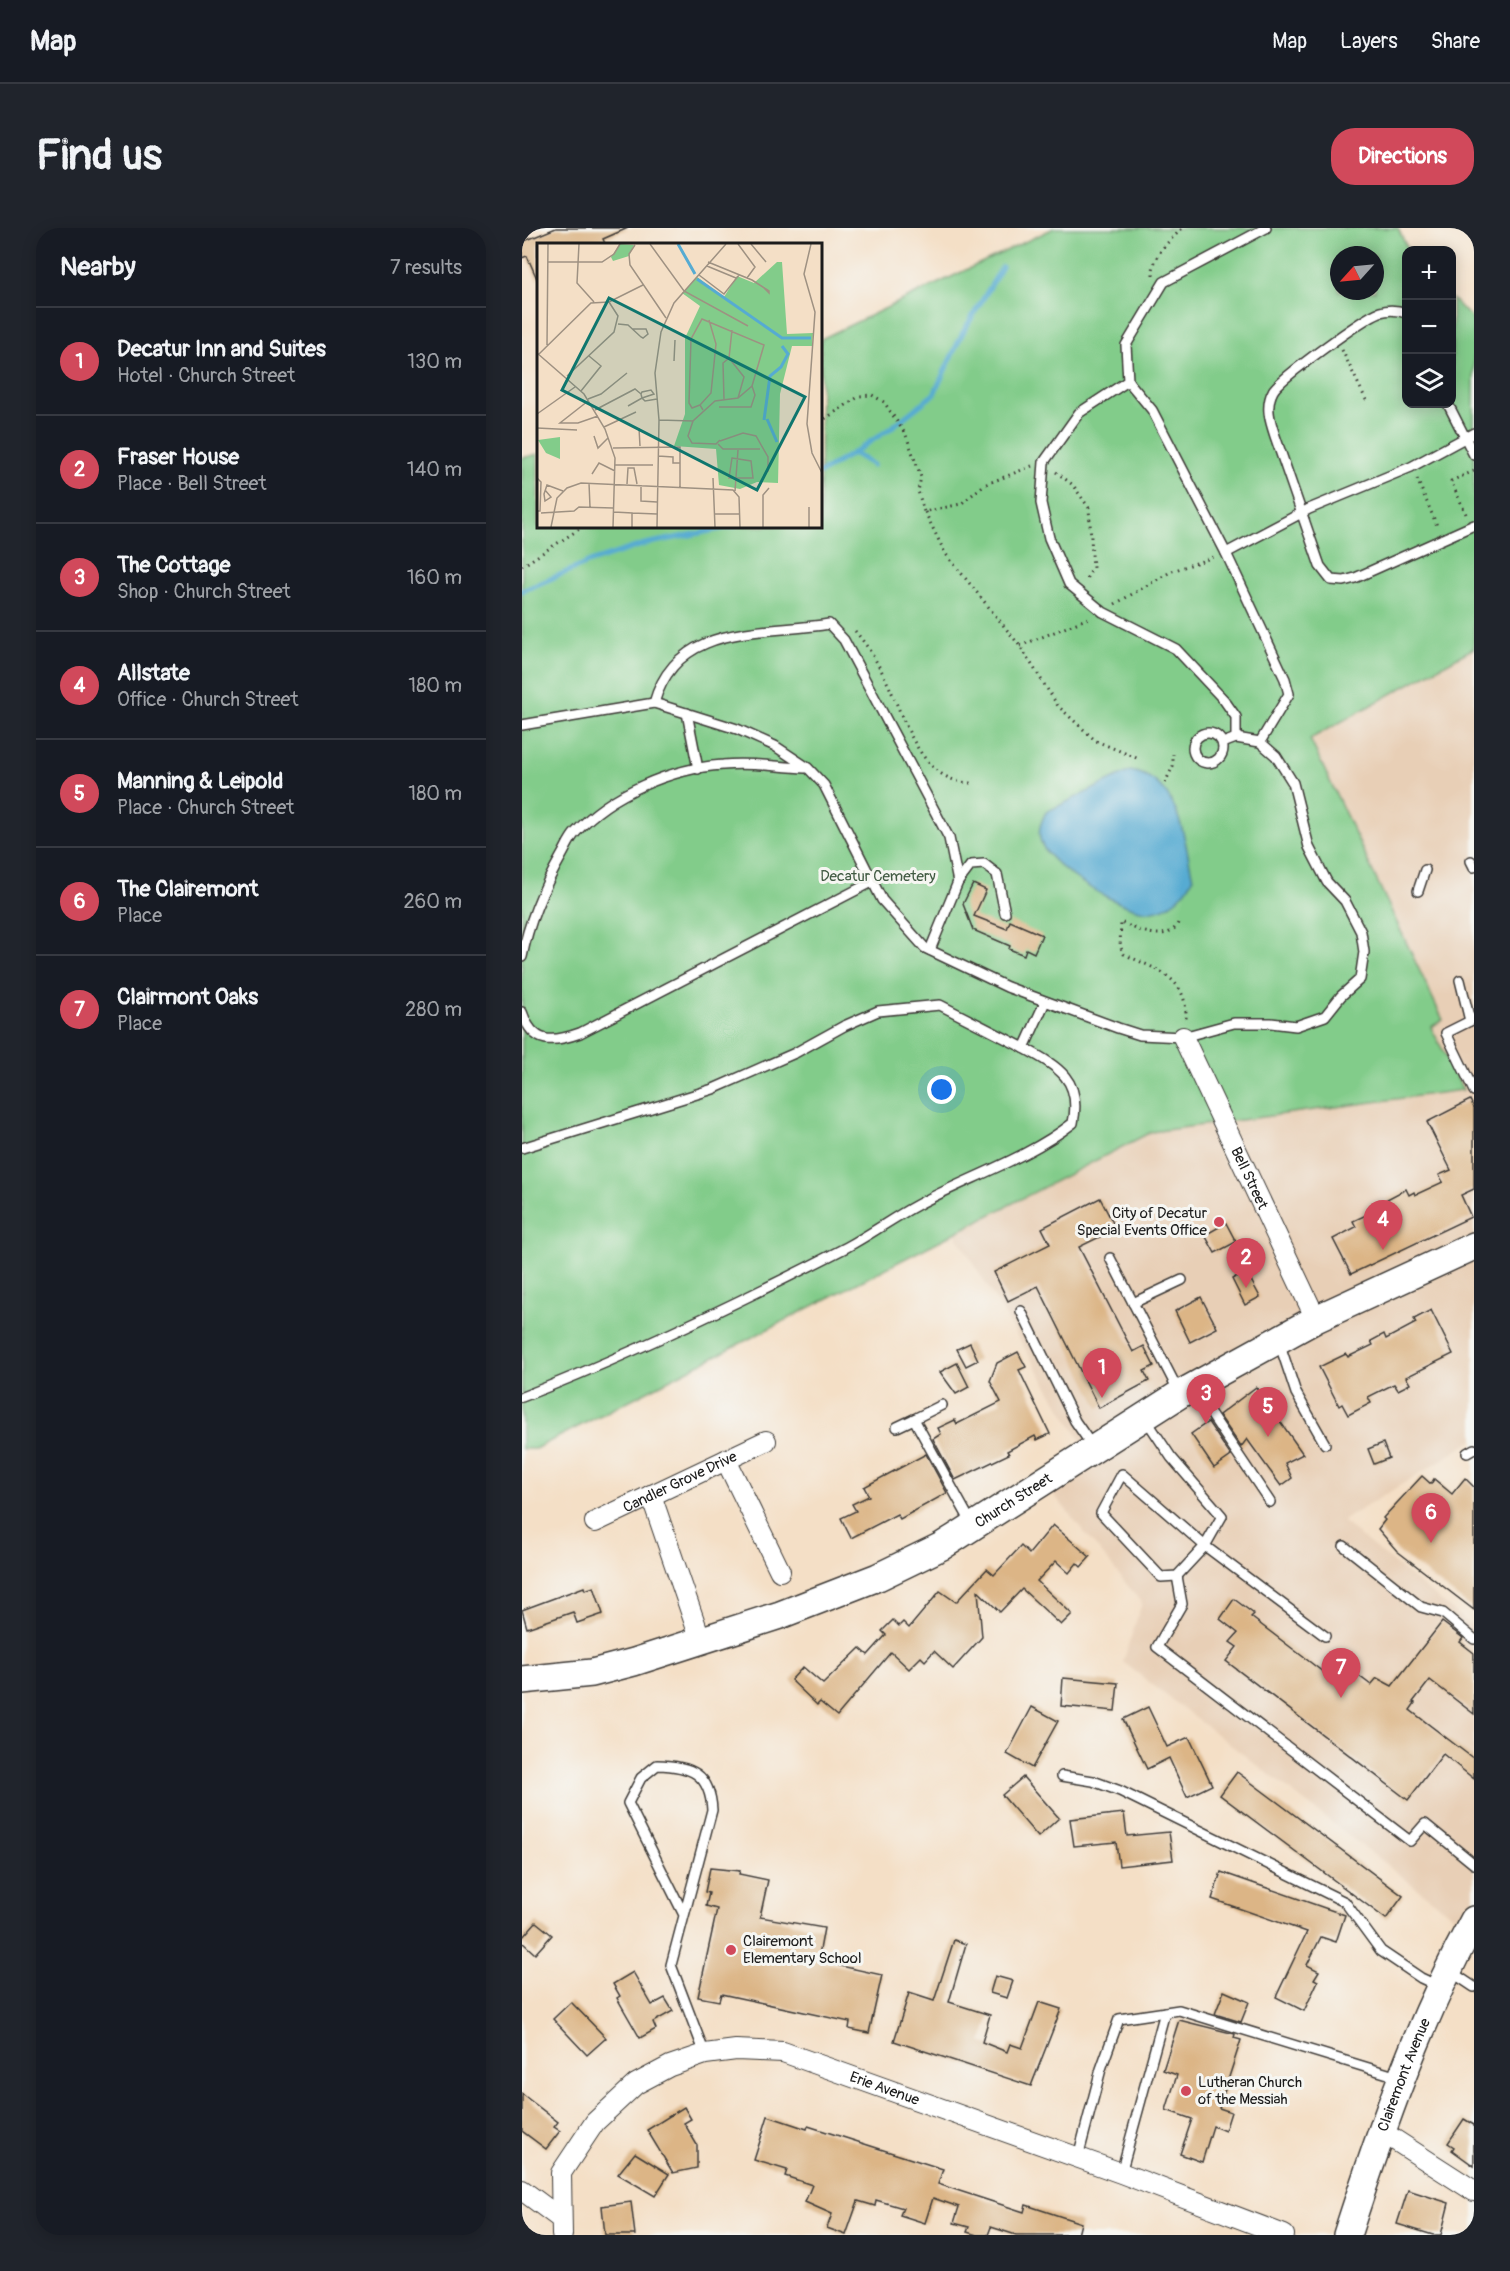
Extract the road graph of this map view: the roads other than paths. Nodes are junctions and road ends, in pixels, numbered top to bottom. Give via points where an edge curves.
1 (1266, 228) edge
2 (1402, 312) edge
3 (1128, 381) junction
4 (1451, 408) edge
5 (1470, 435) edge
6 (1474, 455) edge
7 (1301, 513) junction
8 (1473, 526) edge
9 (1226, 553) junction
10 (654, 703) junction
11 (687, 713) junction
12 (522, 725) edge
13 (1236, 738) junction
14 (1260, 742) junction
15 (1223, 743) dead end
16 (808, 768) junction
17 (698, 770) junction
18 (1425, 870) dead end
19 (873, 882) junction
20 (958, 882) junction
21 (1418, 891) dead end
22 (1005, 913) dead end
23 (930, 950) junction
24 (522, 957) edge
25 (1460, 980) dead end
26 (1045, 1002) junction
27 (522, 1012) edge
28 (1472, 1020) edge
29 (1184, 1032) junction
30 (1024, 1048) junction
31 (1474, 1091) edge
32 (522, 1148) edge
33 (1474, 1246) edge
34 (1110, 1258) dead end
35 (1182, 1280) dead end
36 (1133, 1303) junction
37 (1021, 1311) dead end
38 (1316, 1319) junction
39 (1278, 1340) junction
40 (1186, 1390) junction
41 (522, 1397) edge
42 (942, 1405) dead end
43 (1143, 1416) junction
44 (914, 1419) junction
45 (897, 1427) dead end
46 (766, 1441) dead end
47 (1325, 1444) dead end
48 (1093, 1447) junction
49 (726, 1460) junction
50 (651, 1495) junction
51 (1270, 1502) dead end
52 (595, 1522) dead end
53 (974, 1526) junction
54 (1205, 1546) junction
55 (1344, 1546) dead end
56 (780, 1571) dead end
57 (1177, 1576) junction
58 (1325, 1636) dead end
59 (1474, 1639) edge
60 (701, 1641) junction
61 (522, 1680) edge
62 (1062, 1776) dead end
63 (1474, 1864) edge
64 (684, 1915) junction
65 (1474, 1920) edge
66 (1444, 1978) junction
67 (1474, 1987) edge
68 (1166, 2012) junction
69 (705, 2054) junction
70 (1401, 2078) junction
71 (1381, 2131) junction
72 (1078, 2157) junction
73 (1121, 2173) junction
74 (522, 2190) edge
75 (1474, 2191) edge
76 (561, 2227) edge
77 (1284, 2235) edge
78 (1347, 2235) edge

1 - 3 lane via 1164,282 1126,345
2 - 7 lane via 1377,313 1286,376 1273,390 1269,402 1272,426
3 - 9 lane via 1152,410
3 - 13 lane via 1079,413 1044,462 1041,503 1049,538 1070,584 1103,612 1176,649 1224,700 1236,717
4 - 5 lane
5 - 6 lane
5 - 7 lane via 1411,466
7 - 8 lane via 1320,567 1337,582 1355,578
7 - 9 lane
9 - 14 lane via 1289,694
10 - 11 lane
10 - 12 lane
10 - 20 lane via 669,667 711,642 758,630 829,624 844,640 949,838
11 - 16 lane via 775,746
11 - 17 lane
13 - 14 lane
13 - 15 lane
14 - 29 lane via 1276,756 1293,783 1309,847 1361,932 1364,951 1360,979 1325,1016 1296,1026 1234,1023
16 - 17 lane via 723,765
16 - 19 lane via 824,785
17 - 24 lane via 676,774 634,791 605,806 575,833 537,901
18 - 21 lane
19 - 23 lane via 882,900
19 - 27 lane via 580,1034 556,1042 539,1038
20 - 22 lane via 971,865 984,864 997,874
20 - 23 lane
23 - 26 lane
25 - 28 lane
26 - 29 lane via 1140,1035
26 - 30 lane
28 - 31 lane via 1446,1033
29 - 38 street, Bell Street
30 - 32 lane via 940,1005 878,1011 713,1089
30 - 41 lane via 1064,1074 1077,1103 1073,1123 1046,1144 954,1186 847,1247 599,1367
33 - 38 main road, Church Street
34 - 36 lane
35 - 36 lane
36 - 40 lane
37 - 48 lane via 1075,1421
38 - 39 main road, Church Street
39 - 40 main road, Church Street
39 - 47 lane via 1296,1393
40 - 43 main road, Church Street
40 - 51 lane
42 - 44 lane
43 - 48 main road, Church Street
43 - 54 lane via 1171,1457 1222,1516
44 - 45 lane
44 - 53 lane
46 - 49 street, Candler Grove Drive
48 - 53 main road, Church Street
49 - 50 street, Candler Grove Drive
49 - 56 street
50 - 52 street, Candler Grove Drive
50 - 60 street
53 - 60 main road, Church Street via 878,1576
54 - 57 lane
54 - 57 lane via 1122,1474 1101,1513 1161,1577
54 - 58 lane
55 - 59 lane via 1421,1607 1443,1613
57 - 63 lane via 1182,1604 1157,1647 1410,1841 1425,1824
60 - 61 main road, Church Street via 592,1673
62 - 66 lane via 1120,1791 1345,1902 1382,1952 1421,1978
64 - 64 lane via 712,1810 711,1793 699,1773 678,1765 657,1765 641,1778 628,1803
64 - 69 lane via 671,1965
65 - 66 main road, Clairemont Avenue
66 - 67 lane
66 - 70 main road, Clairemont Avenue
68 - 70 lane via 1179,2010
68 - 72 lane via 1119,2019 1101,2069
68 - 73 lane
69 - 72 street, Erie Avenue via 736,2050 783,2052
69 - 76 street, Erie Avenue via 636,2084 595,2122 561,2173
70 - 71 main road, Clairemont Avenue
71 - 75 street
71 - 78 main road, Clairemont Avenue
72 - 73 street, Erie Avenue
73 - 77 street, Erie Avenue
74 - 76 street

